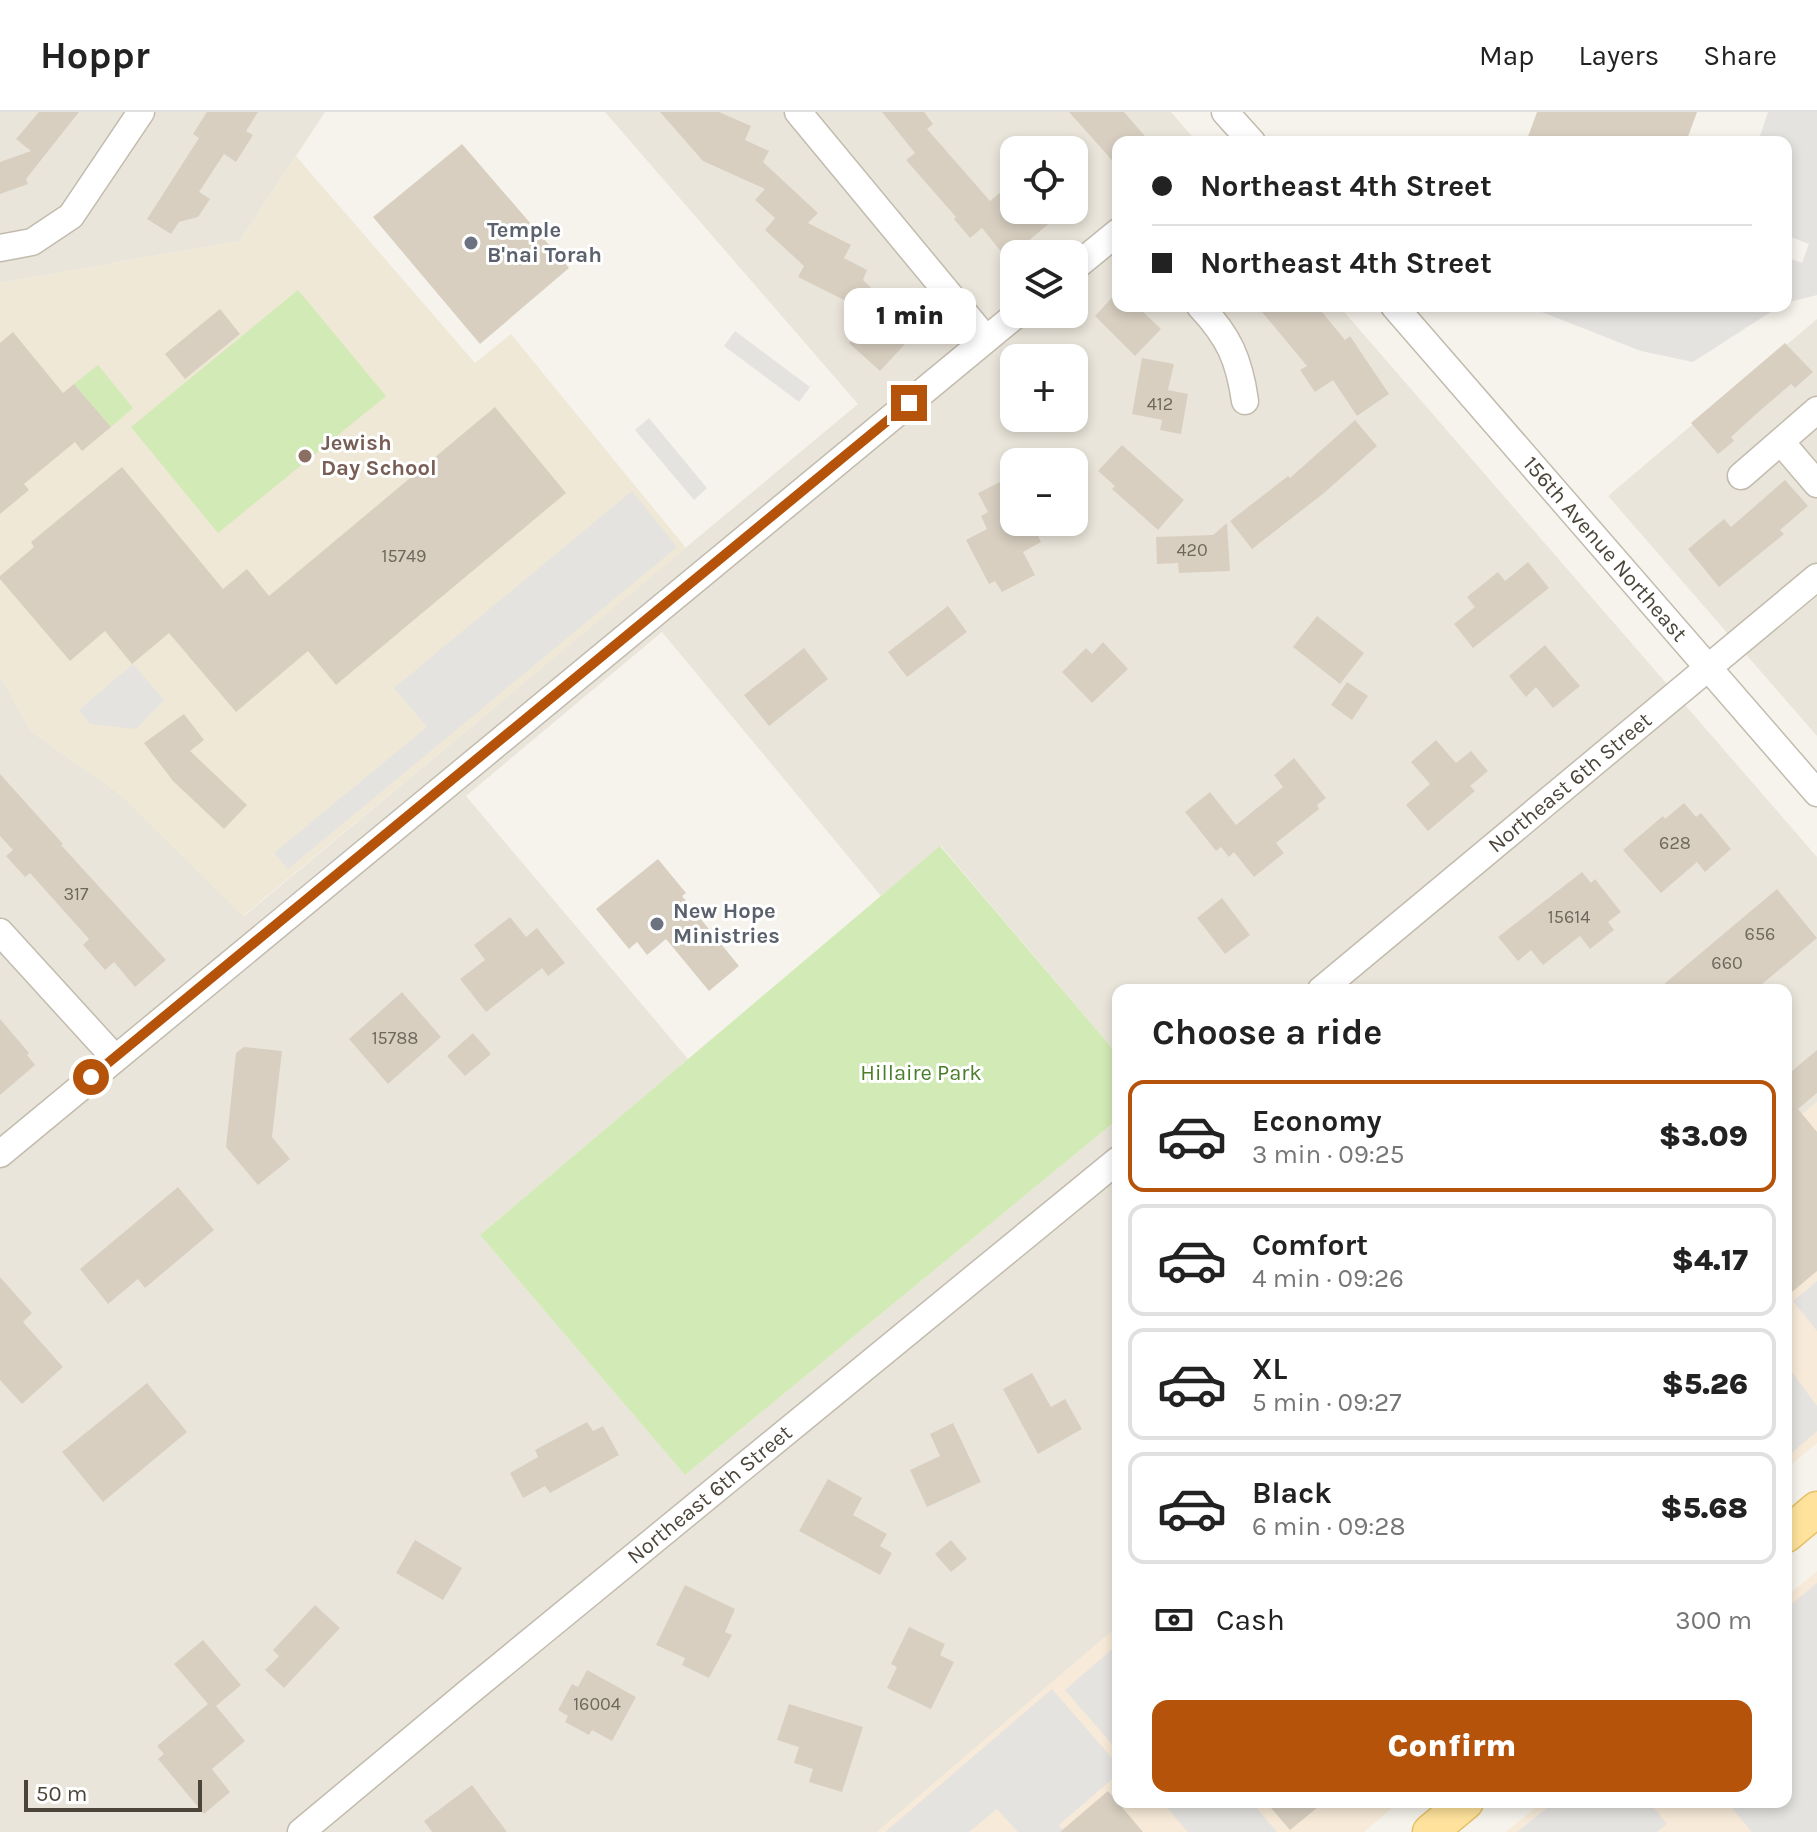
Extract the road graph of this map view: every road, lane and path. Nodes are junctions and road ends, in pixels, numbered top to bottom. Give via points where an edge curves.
1 (141, 112) edge
2 (798, 112) edge
3 (1112, 237) edge
4 (0, 248) edge
5 (1088, 257) edge
6 (1206, 312) edge
7 (1399, 312) edge
8 (1000, 328) edge
9 (986, 339) junction
10 (1245, 401) dead end
11 (1817, 410) edge
12 (1781, 442) junction
13 (1741, 476) dead end
14 (1817, 484) edge
15 (1817, 577) edge
16 (1708, 667) junction
17 (1817, 793) edge
18 (0, 932) edge
19 (1328, 984) edge
20 (114, 1057) junction
21 (0, 1154) edge
22 (1112, 1165) edge
23 (1817, 1509) edge
24 (1792, 1530) edge
25 (1459, 1808) edge
26 (301, 1832) edge
27 (1430, 1832) edge

1 - 4 street via 71,216 32,242
2 - 9 street
3 - 5 street
6 - 10 street via 1232,349
7 - 16 street, 156th Avenue Northeast
8 - 9 street
9 - 20 street
11 - 12 street
12 - 13 street
12 - 14 street
15 - 16 street, Northeast 6th Street
16 - 17 street, 156th Avenue Northeast
16 - 19 street, Northeast 6th Street
18 - 20 street
20 - 21 street
22 - 26 street, Northeast 6th Street
23 - 24 main road
25 - 27 main road

